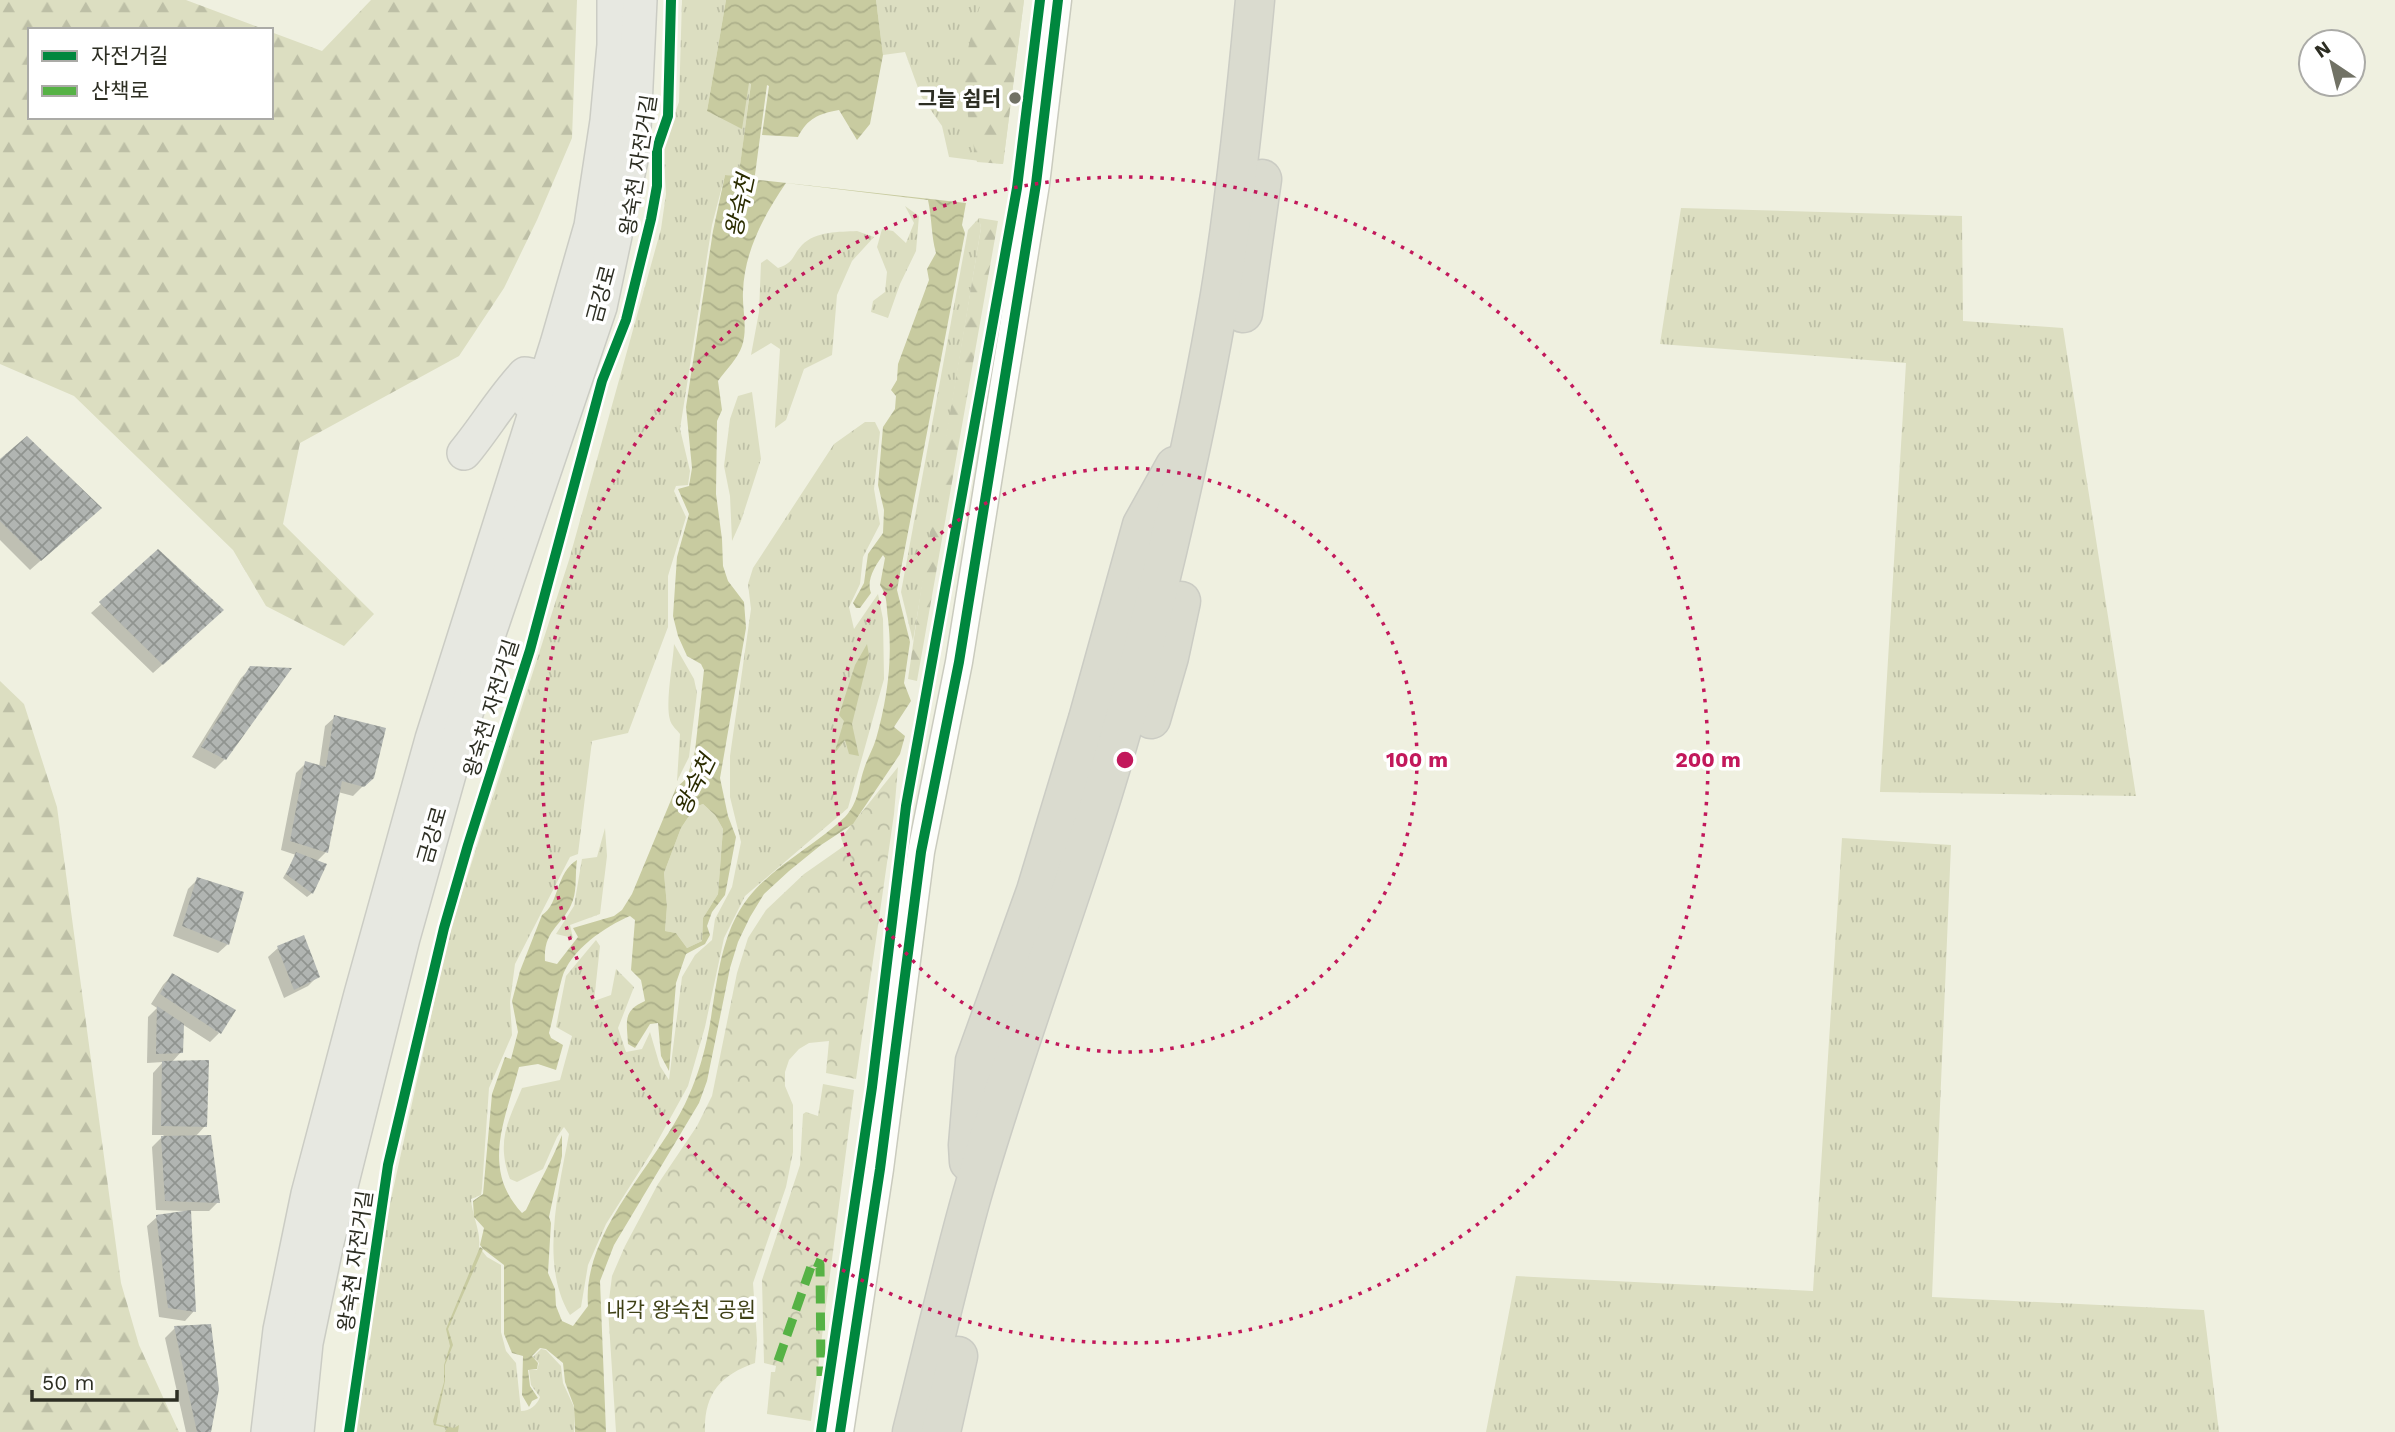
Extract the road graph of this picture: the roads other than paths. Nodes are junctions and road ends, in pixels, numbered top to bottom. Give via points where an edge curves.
1 (614, 0) edge
2 (640, 0) edge
3 (1058, 0) edge
4 (1255, 0) edge
5 (1280, 0) edge
6 (607, 121) junction
7 (432, 739) junction
8 (268, 1432) edge
9 (296, 1432) edge
10 (840, 1432) edge
11 (912, 1432) edge
12 (941, 1432) edge

1 - 6 main road, 금강로
2 - 9 main road, 금강로 via 633,150 600,307 487,639 403,937 327,1242 306,1343
3 - 10 street via 1036,184 959,662 921,852
4 - 11 highway via 1220,292 1163,571 1129,705 972,1196
5 - 12 highway via 1253,251 1213,474 1145,741 989,1225
6 - 7 main road, 금강로 via 587,239
6 - 7 main road via 562,289 534,344 469,440 485,428 525,374 535,376 474,562
7 - 8 main road, 금강로 via 307,1194 280,1330

